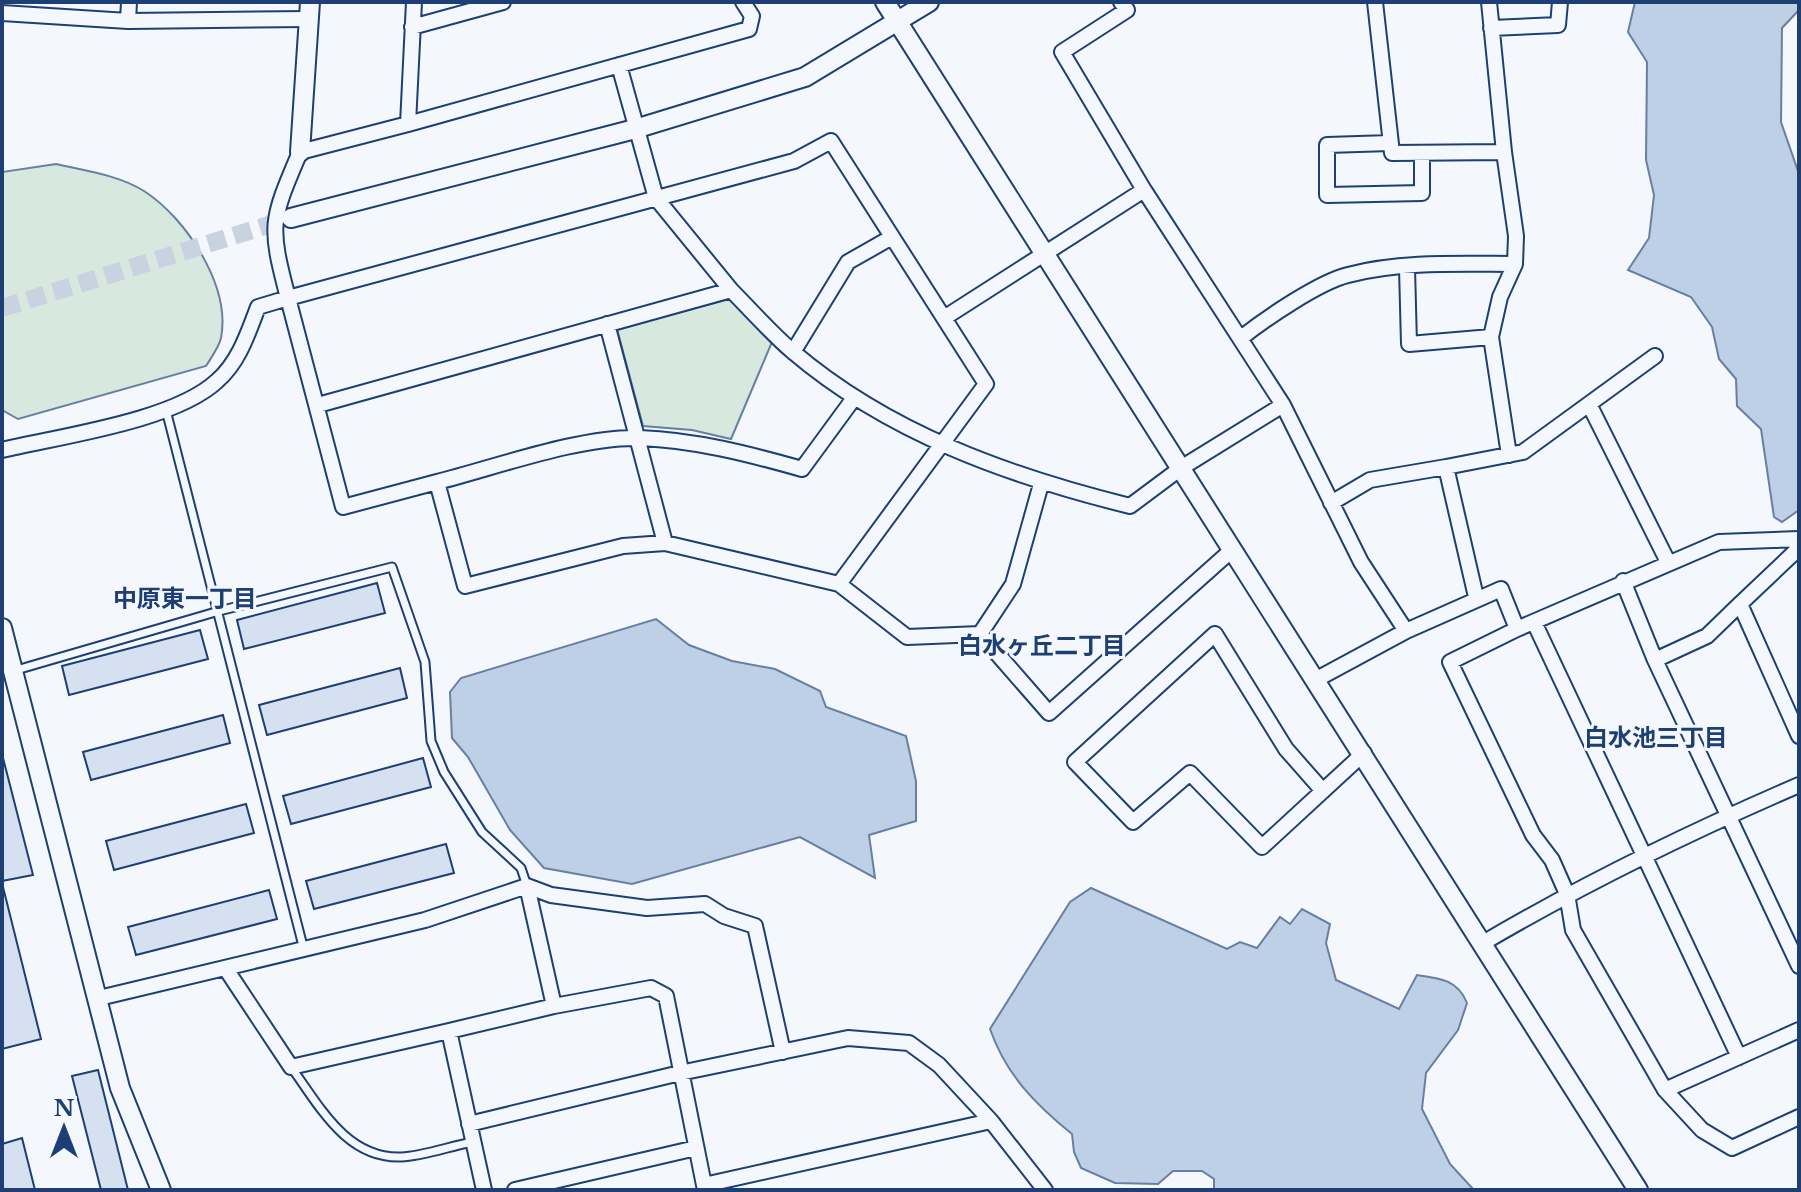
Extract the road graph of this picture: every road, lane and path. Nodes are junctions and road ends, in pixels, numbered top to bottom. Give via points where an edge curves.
1 (129, 2) edge
2 (414, 2) edge
3 (503, 2) edge
4 (743, 2) edge
5 (885, 2) edge
6 (929, 2) edge
7 (1121, 2) edge
8 (1375, 2) edge
9 (1489, 2) edge
10 (1560, 2) edge
11 (309, 11) edge
12 (2, 13) edge
13 (128, 21) junction
14 (898, 22) junction
15 (412, 27) junction
16 (1491, 28) junction
17 (619, 65) junction
18 (408, 124) junction
19 (635, 129) junction
20 (1390, 143) junction
21 (300, 152) junction
22 (1504, 152) junction
23 (1422, 153) junction
24 (1144, 190) junction
25 (656, 198) junction
26 (291, 218) tunnel mouth
27 (892, 237) junction
28 (1045, 253) junction
29 (1515, 264) junction
30 (1407, 268) junction
31 (731, 290) junction
32 (288, 298) junction
33 (944, 318) junction
34 (607, 324) junction
35 (1491, 337) junction
36 (1241, 338) junction
37 (793, 352) junction
38 (1655, 356) dead end
39 (854, 398) junction
40 (1589, 404) junction
41 (318, 405) junction
42 (1283, 405) junction
43 (166, 410) junction
44 (639, 438) junction
45 (940, 443) junction
46 (2, 450) edge
47 (1509, 455) junction
48 (1446, 467) junction
49 (1181, 468) junction
50 (437, 482) junction
51 (1041, 484) junction
52 (1331, 503) junction
53 (1799, 539) edge
54 (665, 543) junction
55 (1799, 548) edge
56 (1233, 549) junction
57 (1668, 562) junction
58 (1623, 581) junction
59 (839, 584) junction
60 (1476, 597) junction
61 (1740, 604) junction
62 (219, 611) junction
63 (1534, 622) junction
64 (2, 628) edge
65 (1517, 629) junction
66 (1406, 631) junction
67 (980, 634) junction
68 (1655, 660) junction
69 (12, 671) junction
70 (1317, 679) junction
71 (1799, 736) edge
72 (1364, 753) junction
73 (1799, 785) edge
74 (1323, 791) junction
75 (1730, 815) junction
76 (1645, 854) junction
77 (527, 886) junction
78 (1567, 894) junction
79 (1483, 943) junction
80 (304, 950) junction
81 (1799, 966) edge
82 (226, 969) junction
83 (99, 998) junction
84 (554, 1006) junction
85 (1799, 1030) edge
86 (449, 1031) junction
87 (783, 1052) junction
88 (1739, 1057) junction
89 (291, 1067) junction
90 (680, 1073) junction
91 (1665, 1090) junction
92 (1799, 1117) edge
93 (991, 1121) junction
94 (469, 1124) junction
95 (473, 1142) junction
96 (696, 1148) junction
97 (705, 1188) edge
98 (161, 1190) edge
99 (484, 1190) edge
100 (515, 1190) edge
101 (1045, 1190) edge
102 (1638, 1190) edge

1 - 13 street
2 - 15 street
3 - 15 street
4 - 17 street via 752,16 749,29
5 - 14 street
6 - 14 street
7 - 24 street via 1127,10 1062,52
8 - 20 street
9 - 16 street
10 - 16 street via 1558,25
11 - 13 street
11 - 21 street
12 - 13 street
14 - 19 street via 805,77
14 - 28 street
15 - 18 street
16 - 22 street
17 - 18 street
17 - 19 street
18 - 21 street
19 - 25 street
19 - 26 street
20 - 23 street via 1392,153
20 - 23 street via 1327,145 1327,195 1422,193
21 - 32 street via 275,210 273,240
22 - 23 street
22 - 29 street
24 - 28 street
24 - 36 street
25 - 27 street via 794,161 831,141
25 - 31 street
25 - 32 street
27 - 33 street
27 - 37 street via 848,262
28 - 33 street
28 - 49 street
29 - 30 street
29 - 35 street
30 - 35 street via 1409,344
30 - 36 street via 1346,275 1266,318
31 - 34 street
31 - 37 street
32 - 41 street
32 - 43 street via 258,307 242,349 217,381
33 - 45 street via 986,384
34 - 41 street
34 - 44 street
35 - 47 street
36 - 42 street
37 - 39 street
38 - 40 street
39 - 44 street via 802,469 724,448
39 - 45 street
40 - 47 street via 1523,452
40 - 57 street
41 - 50 street via 343,507
42 - 49 street
42 - 52 street
43 - 46 street
43 - 62 lane
44 - 50 street via 594,442
44 - 54 street
45 - 51 street
45 - 59 street
47 - 48 street
48 - 52 street via 1370,480
48 - 60 street
49 - 51 street via 1130,506
49 - 56 street
50 - 54 street via 465,586 623,546
51 - 67 street via 1013,584
52 - 66 street
53 - 57 street via 1719,542
54 - 59 street
55 - 61 street
56 - 67 street via 1049,713
56 - 70 street
57 - 58 street
58 - 63 street
58 - 68 street
59 - 67 street via 907,637
60 - 65 street via 1501,589
60 - 66 street
61 - 68 street via 1707,636
61 - 71 street
62 - 69 lane
62 - 77 lane via 392,567 425,662 431,741 482,832 521,868
62 - 80 lane
63 - 65 street
63 - 76 street
64 - 69 street
65 - 78 street via 1450,662
66 - 70 street
68 - 75 street
69 - 83 street
70 - 72 street
72 - 74 street
72 - 79 street
73 - 75 street
74 - 74 street via 1262,847 1190,773 1133,822 1075,762 1215,634 1286,749
75 - 76 street
75 - 81 street
76 - 78 street
76 - 88 street
77 - 80 street via 425,920
77 - 84 street
77 - 87 street via 551,895 647,908 705,904 755,926
78 - 79 street
78 - 91 street via 1573,930
79 - 102 street
80 - 82 street
82 - 83 street
82 - 89 street
83 - 98 street via 120,1088
84 - 86 street
84 - 90 street via 651,988 666,996
85 - 88 street
86 - 89 street
86 - 94 street
87 - 90 street
87 - 93 street via 848,1038 909,1043 939,1065
88 - 91 street
89 - 95 lane via 344,1138 371,1152 400,1157
90 - 94 street
90 - 96 street
91 - 92 street via 1702,1130 1732,1148
93 - 97 street
93 - 101 street
94 - 95 street
95 - 99 street
96 - 97 street
96 - 100 street

